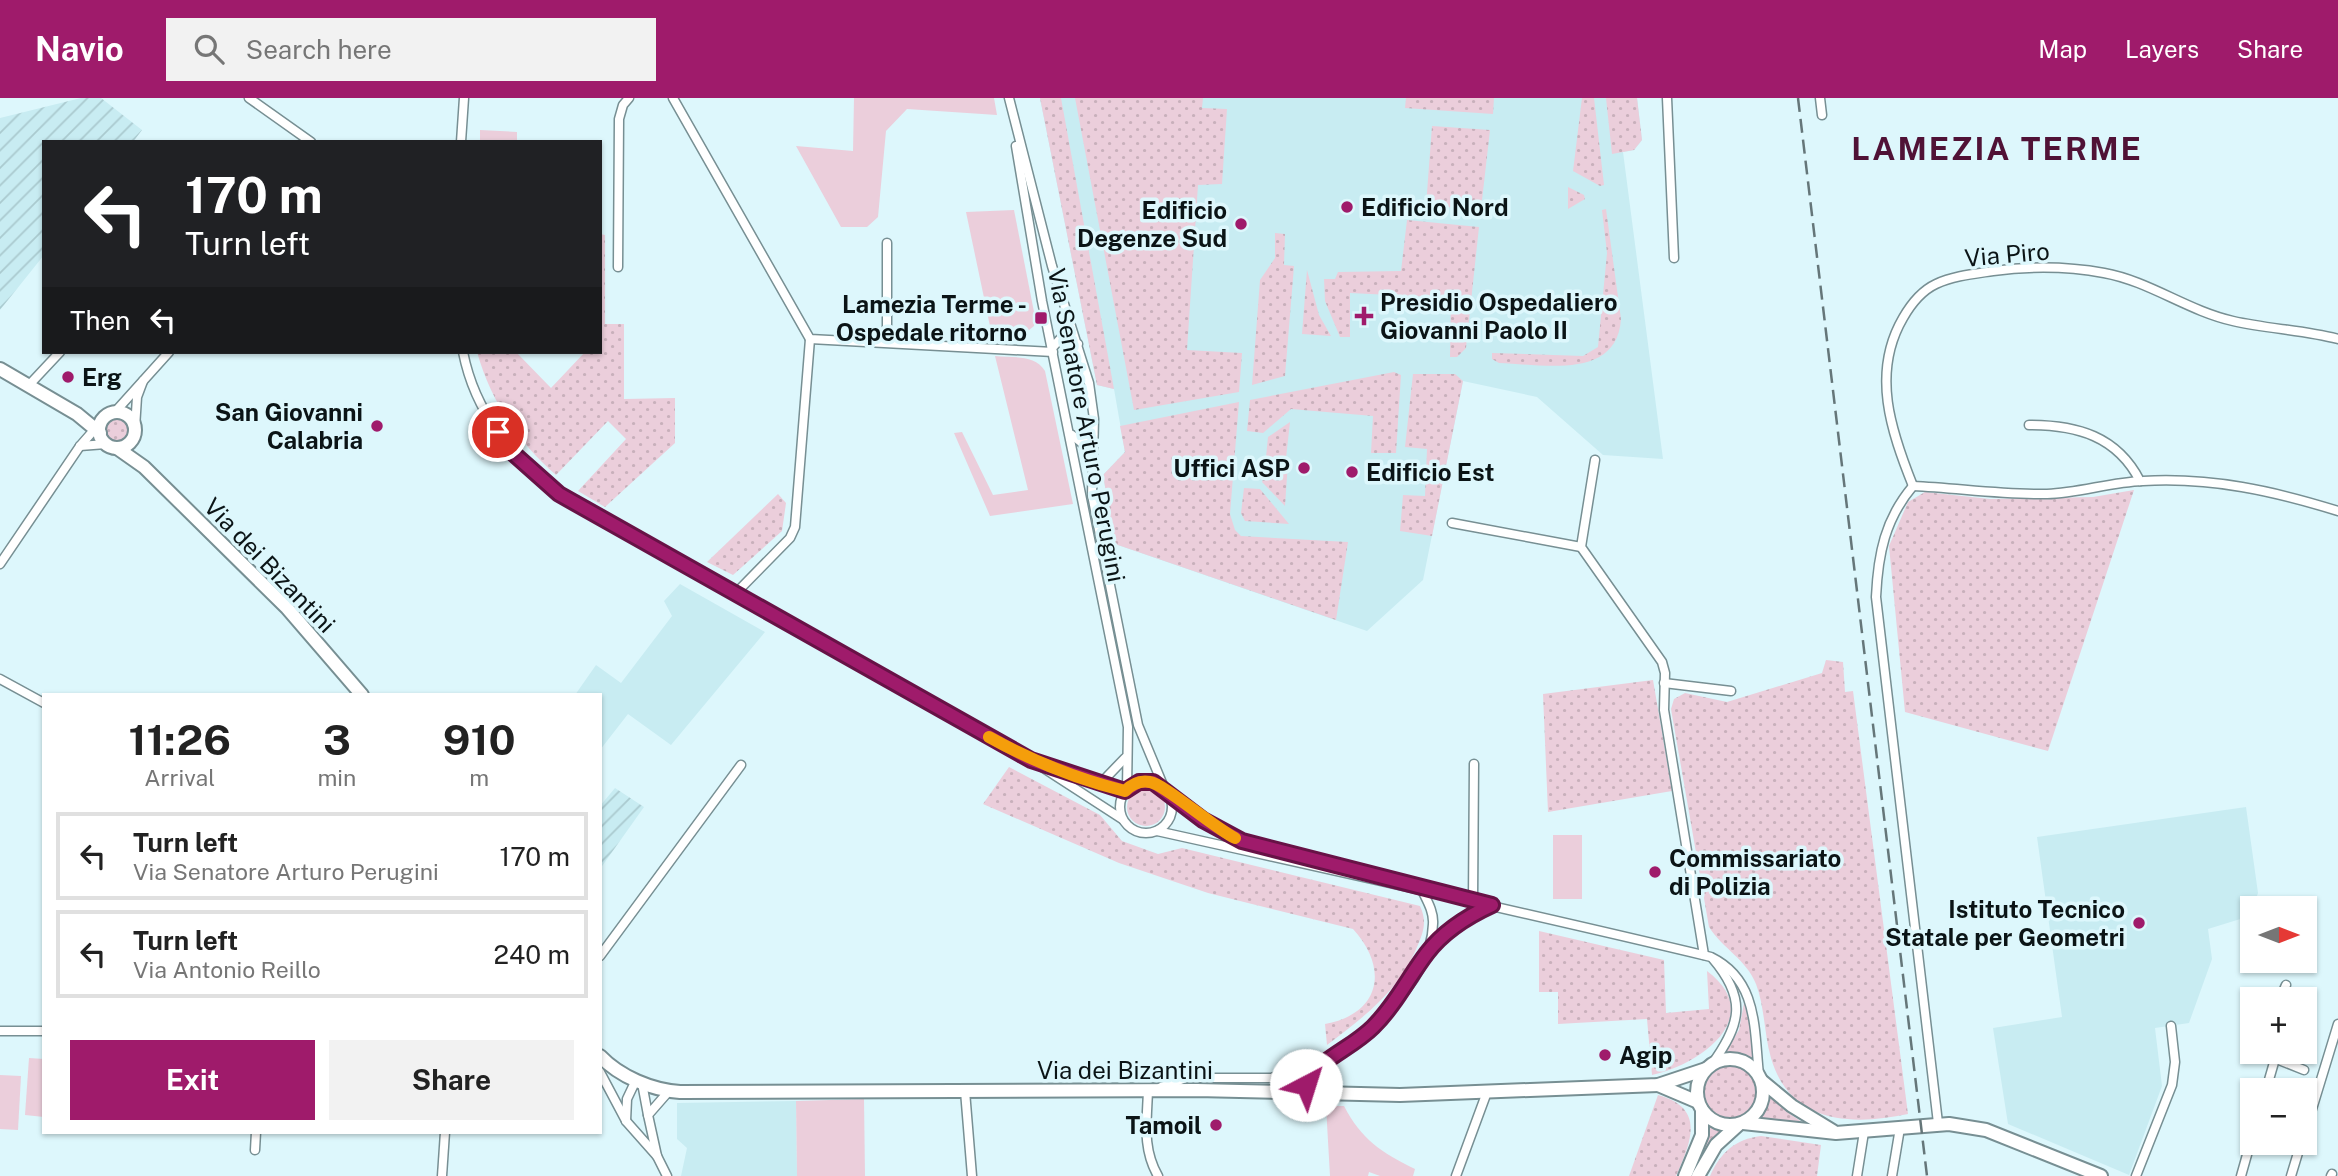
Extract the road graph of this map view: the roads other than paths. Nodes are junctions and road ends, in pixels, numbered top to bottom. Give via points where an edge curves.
1 (249, 98) edge
2 (464, 98) edge
3 (629, 98) edge
4 (673, 98) edge
5 (1009, 98) edge
6 (1667, 98) edge
7 (1820, 98) edge
8 (1822, 116) dead end
9 (308, 140) edge
10 (462, 140) edge
11 (887, 243) dead end
12 (1674, 258) dead end
13 (618, 267) dead end
14 (810, 339) junction
15 (2338, 339) edge
16 (887, 342) junction
17 (1078, 344) junction
18 (1052, 350) junction
19 (59, 354) edge
20 (167, 354) edge
21 (464, 354) edge
22 (0, 369) edge
23 (146, 375) junction
24 (30, 384) junction
25 (77, 414) junction
26 (2029, 425) dead end
27 (106, 429) junction
28 (1069, 430) junction
29 (135, 431) junction
30 (1094, 433) junction
31 (80, 446) junction
32 (1595, 460) dead end
33 (144, 467) junction
34 (2140, 481) junction
35 (1913, 486) junction
36 (2338, 511) edge
37 (1452, 523) dead end
38 (1581, 547) junction
39 (0, 564) edge
40 (734, 595) junction
41 (0, 679) edge
42 (1664, 683) junction
43 (1731, 691) dead end
44 (360, 693) edge
45 (42, 702) edge
46 (1125, 758) junction
47 (1031, 760) junction
48 (1474, 764) dead end
49 (741, 765) dead end
50 (1099, 785) junction
51 (1126, 790) junction
52 (1166, 791) junction
53 (1122, 819) junction
54 (1157, 831) junction
55 (1421, 888) junction
56 (1473, 901) junction
57 (1492, 905) junction
58 (1427, 952) junction
59 (602, 953) edge
60 (1708, 956) junction
61 (2338, 1024) edge
62 (2171, 1026) dead end
63 (0, 1031) edge
64 (42, 1031) edge
65 (602, 1057) edge
66 (2288, 1064) edge
67 (1709, 1066) junction
68 (1317, 1067) junction
69 (2304, 1070) dead end
70 (602, 1076) edge
71 (1761, 1078) junction
72 (639, 1081) junction
73 (1658, 1085) junction
74 (1274, 1087) junction
75 (1152, 1090) junction
76 (669, 1091) junction
77 (965, 1091) junction
78 (1487, 1092) junction
79 (2317, 1093) edge
80 (1312, 1094) junction
81 (1700, 1107) junction
82 (648, 1115) junction
83 (626, 1121) junction
84 (1938, 1123) junction
85 (1740, 1124) junction
86 (1900, 1128) junction
87 (1864, 1132) junction
88 (1836, 1133) junction
89 (256, 1134) edge
90 (445, 1134) edge
91 (255, 1150) dead end
92 (2247, 1155) edge
93 (2297, 1155) edge
94 (656, 1156) junction
95 (665, 1175) edge
96 (442, 1176) edge
97 (972, 1176) edge
98 (1158, 1176) edge
99 (1456, 1176) edge
100 (1685, 1176) edge
101 (1698, 1176) edge
102 (1857, 1176) edge
103 (1892, 1176) edge
104 (2101, 1176) edge
105 (2136, 1176) edge
106 (2241, 1176) edge
107 (2291, 1176) edge

1 - 9 street
2 - 10 street
3 - 13 street via 619,119
4 - 14 street
5 - 17 street, Via Senatore Arturo Perugini via 1052,266
5 - 18 street, Via Senatore Arturo Perugini
6 - 12 street
7 - 8 street
11 - 16 street
14 - 16 street
14 - 40 street via 796,527
15 - 35 street, Via Piro via 2234,321 2104,273 2029,266 1936,284 1908,308 1887,357 1889,415
16 - 18 street
17 - 18 street via 1061,338
17 - 30 street, Via Senatore Arturo Perugini via 1093,401
18 - 28 street, Via Senatore Arturo Perugini
19 - 24 street
20 - 23 street
21 - 40 street via 482,410 514,454 559,494
22 - 24 street, Via dei Bizantini
23 - 27 street
23 - 29 street via 138,397
24 - 25 street, Via dei Bizantini
25 - 27 street
25 - 27 street, Via dei Bizantini
26 - 34 street via 2064,425 2097,437 2130,460
27 - 29 street via 128,444
27 - 29 street via 126,414
27 - 31 street
27 - 31 street
27 - 33 street, Via dei Bizantini
28 - 30 street via 1083,444
28 - 46 street, Via Senatore Arturo Perugini via 1128,727
29 - 33 street
30 - 52 street, Via Senatore Arturo Perugini via 1094,507 1138,725
31 - 39 street
32 - 38 street
33 - 44 street, Via dei Bizantini via 287,608
34 - 35 street via 2049,494
34 - 36 street via 2242,485
35 - 84 street via 1887,526 1876,597
37 - 38 street
38 - 42 street via 1661,662
40 - 47 street
41 - 45 street
42 - 43 street
42 - 60 street via 1664,710
46 - 50 street
46 - 51 street, Via Senatore Arturo Perugini
47 - 50 street
47 - 53 street
48 - 56 street
49 - 59 street
50 - 51 street
51 - 52 street via 1146,781
51 - 53 street via 1120,805
52 - 54 street via 1171,814
52 - 55 street, Via Senatore Arturo Perugini via 1203,820 1242,841
53 - 54 street via 1141,833
54 - 55 street, Via Senatore Arturo Perugini via 1368,881
55 - 56 street, Via Senatore Arturo Perugini
55 - 58 street via 1432,911
56 - 57 street, Via Senatore Arturo Perugini
57 - 58 street via 1459,923
57 - 60 street, Via Senatore Arturo Perugini
58 - 68 street via 1409,984 1371,1029
60 - 67 street via 1724,972 1737,1007 1731,1038
60 - 71 street, Via Senatore Arturo Perugini via 1729,965 1746,987
61 - 79 street
62 - 105 street via 2172,1085
63 - 64 street
65 - 72 street, Via dei Bizantini
66 - 69 street
67 - 71 street via 1733,1058 1752,1066
67 - 73 street, Via dei Bizantini
67 - 81 street via 1699,1082
68 - 74 street
68 - 74 street
68 - 80 street via 1306,1080
70 - 83 street
71 - 85 street via 1763,1102 1752,1118
71 - 88 street via 1792,1106
72 - 76 street, Via dei Bizantini
72 - 82 street
72 - 83 street via 627,1099
73 - 78 street, Via dei Bizantini
73 - 81 street, Via dei Bizantini
74 - 75 street, Via dei Bizantini
74 - 80 street, Via dei Bizantini
75 - 77 street, Via dei Bizantini
75 - 98 street via 1145,1145
76 - 77 street, Via dei Bizantini
76 - 82 street
77 - 97 street
78 - 80 street, Via dei Bizantini
78 - 99 street
81 - 85 street via 1718,1123
81 - 100 street via 1702,1135
82 - 94 street
83 - 94 street
84 - 86 street
84 - 104 street via 1986,1130
85 - 88 street
85 - 101 street via 1716,1146
86 - 87 street
86 - 103 street
87 - 88 street
87 - 102 street
89 - 91 street
90 - 96 street
92 - 106 street
93 - 107 street
94 - 95 street

